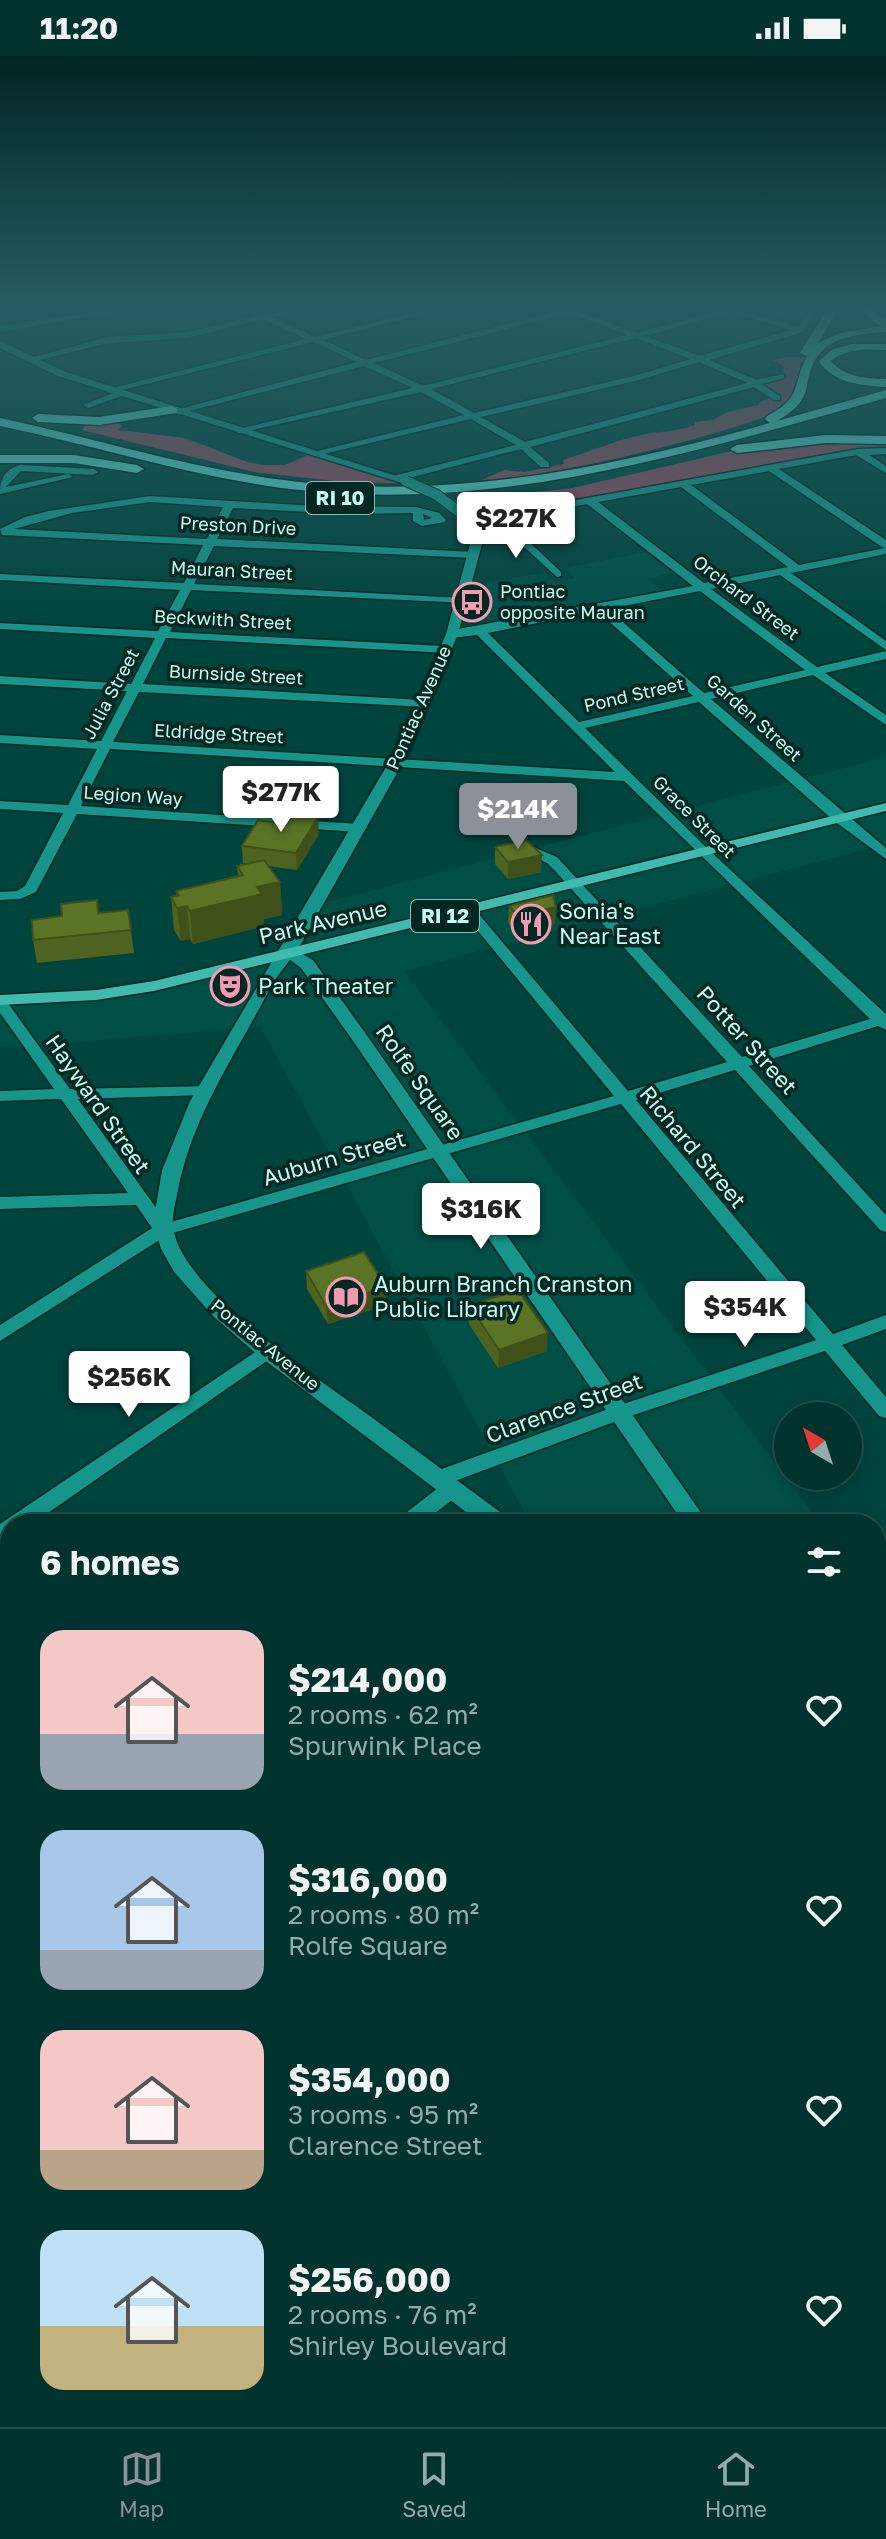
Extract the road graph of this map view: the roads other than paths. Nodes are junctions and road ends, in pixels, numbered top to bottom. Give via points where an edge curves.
1 (44, 418) edge
2 (116, 418) edge
3 (199, 418) edge
4 (294, 418) edge
5 (467, 418) edge
6 (477, 418) edge
7 (630, 418) edge
8 (774, 418) edge
9 (799, 418) edge
10 (829, 418) edge
11 (0, 422) edge
12 (239, 430) junction
13 (0, 433) edge
14 (886, 441) edge
15 (525, 446) junction
16 (886, 451) edge
17 (858, 452) junction
18 (315, 453) junction
19 (659, 456) junction
20 (0, 459) edge
21 (545, 465) dead end
22 (771, 468) junction
23 (886, 470) edge
24 (629, 472) junction
25 (401, 479) junction
26 (682, 483) junction
27 (0, 490) edge
28 (267, 490) junction
29 (589, 500) junction
30 (230, 504) junction
31 (418, 512) dead end
32 (1, 532) edge
33 (211, 542) junction
34 (886, 548) edge
35 (474, 555) junction
36 (798, 569) junction
37 (783, 572) junction
38 (557, 574) dead end
39 (0, 577) edge
40 (188, 586) junction
41 (701, 587) junction
42 (463, 601) junction
43 (599, 607) junction
44 (0, 626) edge
45 (480, 631) junction
46 (452, 634) junction
47 (162, 635) junction
48 (886, 646) edge
49 (444, 650) junction
50 (886, 655) edge
51 (816, 672) junction
52 (0, 680) edge
53 (135, 688) junction
54 (705, 697) junction
55 (422, 704) junction
56 (886, 721) edge
57 (577, 726) junction
58 (0, 739) edge
59 (104, 746) junction
60 (396, 763) junction
61 (628, 777) junction
62 (0, 805) edge
63 (886, 807) edge
64 (72, 810) junction
65 (839, 818) junction
66 (360, 828) junction
67 (526, 849) edge
68 (703, 852) junction
69 (886, 855) edge
70 (574, 884) junction
71 (0, 896) edge
72 (468, 910) junction
73 (288, 952) junction
74 (0, 1001) edge
75 (885, 1022) edge
76 (740, 1063) junction
77 (204, 1090) junction
78 (64, 1095) junction
79 (0, 1096) edge
80 (624, 1098) junction
81 (438, 1151) junction
82 (139, 1199) junction
83 (0, 1203) edge
84 (886, 1226) edge
85 (163, 1230) junction
86 (886, 1322) edge
87 (0, 1334) edge
88 (829, 1343) junction
89 (267, 1351) junction
90 (886, 1411) edge
91 (618, 1413) junction
92 (446, 1483) junction
93 (31, 1514) edge
94 (416, 1514) edge
95 (486, 1514) edge
96 (690, 1514) edge

1 - 2 highway
3 - 12 main road, Pontiac Avenue
4 - 12 street
5 - 18 street
6 - 15 street
7 - 15 street
8 - 19 highway
9 - 19 highway, RI 10
10 - 24 highway, RI 10
11 - 19 highway, RI 10 via 238,476 360,491 506,487
12 - 18 main road, Pontiac Avenue
13 - 28 highway, RI 10
14 - 24 highway via 799,441
15 - 21 street
15 - 25 street
16 - 17 street
17 - 22 street
17 - 23 street
18 - 25 main road, Pontiac Avenue
20 - 28 highway via 84,460
22 - 26 street
22 - 34 street
24 - 28 highway, RI 10 via 545,489 464,497 364,499
25 - 35 main road, Pontiac Avenue, bridge via 437,495 462,514 474,535
26 - 29 street
26 - 36 street
27 - 27 street via 93,472 21,468
29 - 38 street via 497,517
29 - 41 street, Orchard Street
30 - 31 street
30 - 32 street via 119,502 21,521
30 - 33 street, Julia Street
32 - 33 street, Preston Drive
33 - 35 street, Preston Drive
33 - 40 street, Julia Street
34 - 36 street
35 - 42 main road, Pontiac Avenue
36 - 37 street
37 - 41 street
37 - 48 street
39 - 40 street, Mauran Street
40 - 42 street, Mauran Street
40 - 47 street, Julia Street
41 - 43 street
41 - 51 street, Orchard Street
42 - 46 main road, Pontiac Avenue
43 - 45 street
43 - 54 street, Garden Street
44 - 47 street, Beckwith Street
45 - 46 street
45 - 57 street, Grace Street
46 - 49 main road, Pontiac Avenue
47 - 49 street, Beckwith Street
47 - 53 street, Julia Street
49 - 55 main road, Pontiac Avenue
50 - 51 street, Pond Street
51 - 54 street, Pond Street
51 - 56 street, Orchard Street
52 - 53 street, Burnside Street
53 - 55 street, Burnside Street
53 - 59 street, Julia Street
54 - 57 street, Pond Street
54 - 65 street, Garden Street
55 - 60 main road, Pontiac Avenue
57 - 61 street, Grace Street
58 - 59 street, Eldridge Street
59 - 60 street, Eldridge Street
59 - 64 street, Julia Street
60 - 61 street, Eldridge Street
60 - 66 main road, Pontiac Avenue
61 - 68 street, Grace Street
62 - 64 street, Legion Way
63 - 65 main road, Park Avenue / RI 12
64 - 66 street, Legion Way
64 - 71 street, Julia Street via 31,889
65 - 68 main road, Park Avenue / RI 12
65 - 69 street, Garden Street
66 - 73 main road, Pontiac Avenue
67 - 70 street, Potter Street via 552,860
68 - 70 main road, Park Avenue / RI 12
68 - 75 street, Grace Street
70 - 72 main road, Park Avenue / RI 12
70 - 76 street, Potter Street
72 - 73 main road, Park Avenue / RI 12
72 - 80 street, Richard Street
73 - 74 main road, Park Avenue / RI 12 via 124,991
73 - 77 main road, Pontiac Avenue via 269,971
73 - 81 main road, Rolfe Square via 307,964
74 - 78 street, Hayward Street
75 - 76 street, Auburn Street
76 - 80 street, Auburn Street
76 - 84 street, Potter Street
77 - 78 street
77 - 85 main road, Pontiac Avenue via 171,1166
78 - 79 street
78 - 82 street, Hayward Street
80 - 81 street, Auburn Street
80 - 88 street, Richard Street
81 - 85 street, Auburn Street
81 - 91 main road, Rolfe Square
82 - 83 street
82 - 85 street, Hayward Street
85 - 87 street, Auburn Street
85 - 89 main road, Pontiac Avenue via 209,1300
86 - 88 street, Clarence Street
88 - 90 street, Richard Street
88 - 91 street, Clarence Street
89 - 92 main road, Pontiac Avenue
89 - 93 street
91 - 92 street, Clarence Street
91 - 96 main road, Rolfe Square
92 - 94 street, Clarence Street
92 - 95 main road, Pontiac Avenue

